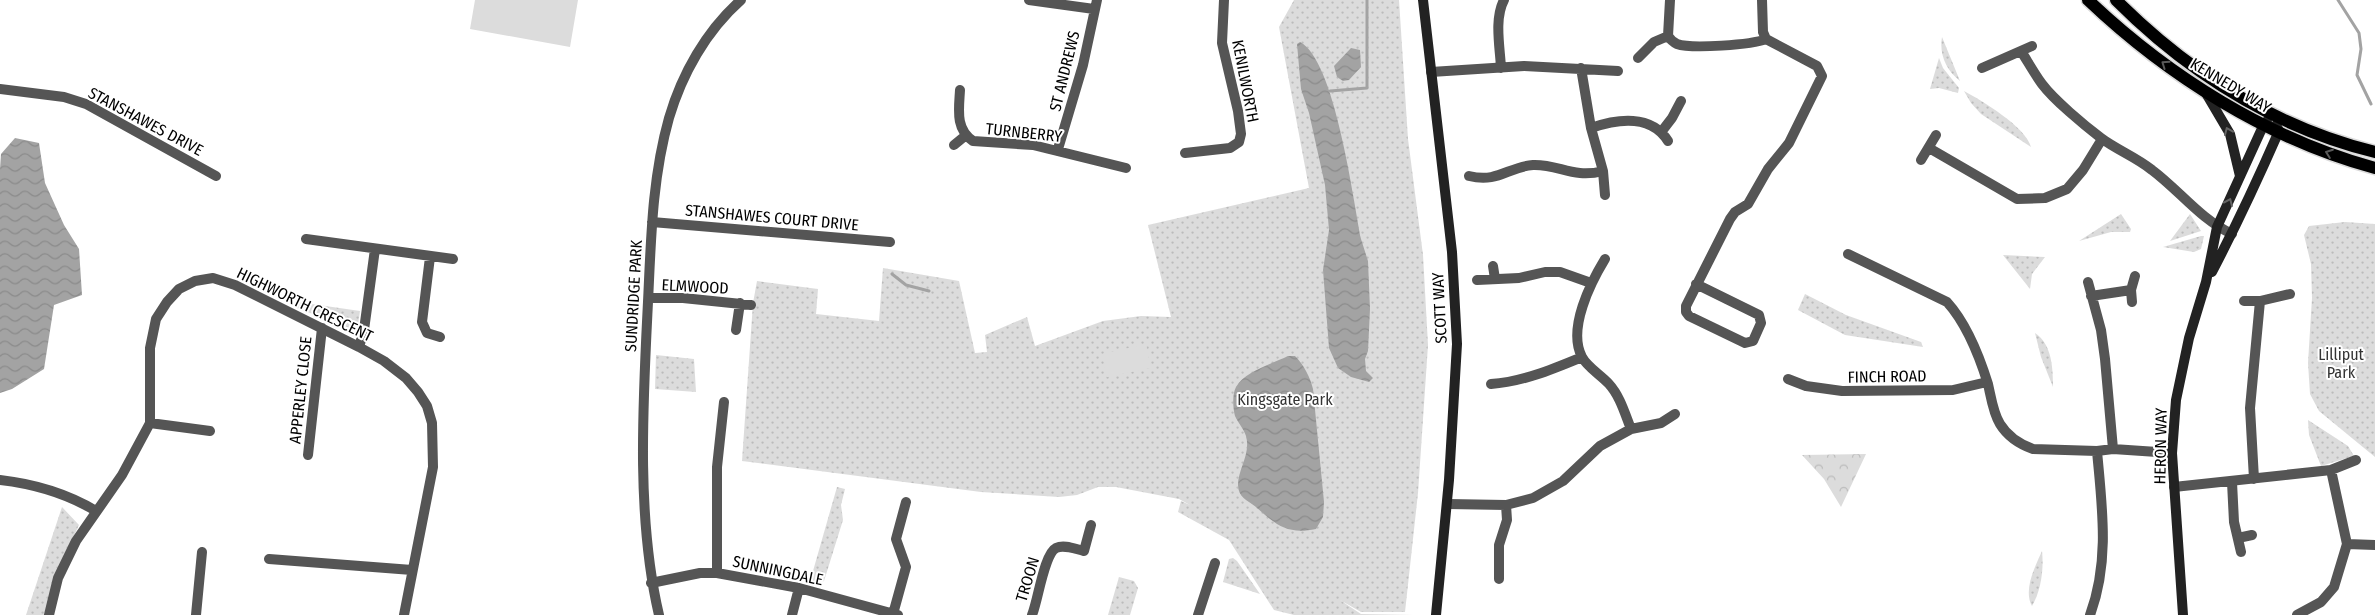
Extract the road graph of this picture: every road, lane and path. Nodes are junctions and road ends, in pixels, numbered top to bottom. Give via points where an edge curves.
1 (741, 0) edge
2 (1029, 0) edge
3 (1224, 0) edge
4 (1423, 0) edge
5 (1504, 0) edge
6 (1670, 0) edge
7 (1762, 0) edge
8 (2088, 0) edge
9 (2116, 0) edge
10 (1095, 5) edge
11 (1668, 36) junction
12 (1766, 38) junction
13 (2032, 46) dead end
14 (2021, 52) junction
15 (1638, 58) dead end
16 (1501, 68) junction
17 (1581, 68) junction
18 (1982, 68) dead end
19 (1618, 71) dead end
20 (1431, 72) junction
21 (0, 89) edge
22 (960, 90) dead end
23 (2205, 92) junction
24 (1681, 101) dead end
25 (2268, 118) junction
26 (1591, 128) junction
27 (1662, 131) junction
28 (2279, 131) junction
29 (965, 136) junction
30 (1936, 136) dead end
31 (2102, 139) junction
32 (1668, 141) dead end
33 (954, 145) dead end
34 (1929, 148) junction
35 (1058, 149) junction
36 (2375, 152) edge
37 (1185, 153) dead end
38 (1921, 160) dead end
39 (1126, 168) dead end
40 (2375, 168) edge
41 (1603, 171) junction
42 (216, 176) dead end
43 (1469, 176) dead end
44 (2240, 176) junction
45 (1605, 195) dead end
46 (652, 222) junction
47 (2217, 227) junction
48 (2232, 234) junction
49 (306, 238) dead end
50 (890, 242) dead end
51 (375, 248) junction
52 (1848, 254) dead end
53 (430, 256) junction
54 (453, 259) dead end
55 (1605, 259) dead end
56 (1494, 266) dead end
57 (2135, 276) dead end
58 (1494, 279) junction
59 (1477, 280) dead end
60 (2088, 282) dead end
61 (2206, 282) junction
62 (1591, 283) junction
63 (1696, 284) junction
64 (2131, 290) junction
65 (2290, 294) dead end
66 (2091, 296) junction
67 (648, 298) junction
68 (2244, 301) dead end
69 (2260, 301) junction
70 (2132, 302) dead end
71 (740, 304) junction
72 (751, 305) dead end
73 (322, 328) junction
74 (736, 330) dead end
75 (440, 337) dead end
76 (359, 347) junction
77 (1582, 357) junction
78 (1788, 379) dead end
79 (1987, 382) junction
80 (1491, 384) dead end
81 (724, 402) dead end
82 (1675, 414) dead end
83 (150, 423) junction
84 (1631, 429) junction
85 (210, 431) dead end
86 (2113, 449) junction
87 (2097, 451) junction
88 (2172, 453) junction
89 (308, 455) dead end
90 (2356, 460) dead end
91 (2331, 470) junction
92 (2254, 479) junction
93 (0, 480) edge
94 (2232, 482) junction
95 (2174, 487) junction
96 (906, 502) dead end
97 (1448, 504) junction
98 (1506, 505) junction
99 (96, 511) junction
100 (1091, 525) dead end
101 (2252, 535) dead end
102 (2238, 538) junction
103 (2347, 544) junction
104 (2375, 545) edge
105 (202, 552) dead end
106 (2241, 552) dead end
107 (269, 559) dead end
108 (1215, 563) dead end
109 (412, 570) junction
110 (717, 573) junction
111 (1499, 579) dead end
112 (651, 583) junction
113 (799, 588) junction
114 (896, 614) edge
115 (49, 615) edge
116 (196, 615) edge
117 (404, 615) edge
118 (659, 615) edge
119 (792, 615) edge
120 (1032, 615) edge
121 (1198, 615) edge
122 (1436, 615) edge
123 (2090, 615) edge
124 (2183, 615) edge
125 (2297, 615) edge

1 - 46 street, SUNDRIDGE PARK via 713,30 682,84 669,117 659,159
2 - 10 street
3 - 37 street, KENILWORTH via 1222,43 1238,111 1239,142 1230,148
4 - 20 street, SCOTT WAY
5 - 16 street via 1499,23
6 - 11 street
7 - 12 street
23 -> 8 main road, KENNEDY WAY via 2148,52
9 - 25 main road, KENNEDY WAY via 2157,39
10 - 35 street, ST ANDREWS via 1083,65
11 - 12 street via 1678,44 1713,46 1750,44
11 - 15 street via 1654,42
12 - 63 street via 1817,66 1822,76 1790,143 1768,169 1748,204 1730,219
13 - 14 street
14 - 18 street
14 - 31 street via 2043,85
16 - 17 street
16 - 20 street
17 - 19 street
17 - 26 street
20 - 97 street, SCOTT WAY via 1452,252 1456,344
21 - 42 street, STANSHAWES DRIVE via 64,97 86,104
22 - 29 street, TURNBERRY via 958,117
23 - 25 main road, KENNEDY WAY
44 -> 23 street via 2230,134
24 - 27 street
25 - 28 main road, KENNEDY WAY
25 - 36 main road, KENNEDY WAY
25 - 44 street, HERON WAY
26 - 27 street via 1628,120
26 - 41 street
27 - 32 street
40 -> 28 main road, KENNEDY WAY via 2321,150
28 - 48 street, HERON WAY
29 - 33 street
29 - 35 street, TURNBERRY via 973,141
30 - 34 street
31 - 34 street via 2067,190 2045,198 2016,200
31 - 47 street via 2154,171
34 - 38 street
35 - 39 street, TURNBERRY
41 - 43 street via 1576,174 1534,165 1483,179
41 - 45 street
47 -> 44 street, HERON WAY
46 - 50 street, STANSHAWES COURT DRIVE
46 - 67 street, SUNDRIDGE PARK
47 - 48 street
47 - 61 street, HERON WAY
48 - 61 street, HERON WAY
49 - 51 street
51 - 53 street
51 - 76 street
52 - 79 street via 1947,302 1962,321
53 - 54 street
53 - 75 street via 422,322 427,332
55 - 62 street
56 - 58 street
57 - 64 street
58 - 59 street
58 - 62 street via 1560,272
60 - 66 street
61 - 88 street, HERON WAY via 2189,338 2176,400
62 - 77 street via 1577,328
63 - 63 street via 1686,306 1689,316 1745,343 1753,341 1761,323 1759,315
64 - 66 street
64 - 70 street
65 - 69 street
66 - 86 street via 2105,359
67 - 71 street, ELMWOOD
67 - 112 street, SUNDRIDGE PARK via 644,472
68 - 69 street
69 - 92 street via 2250,408
71 - 72 street, ELMWOOD
71 - 74 street, ELMWOOD
73 - 76 street, HIGHWORTH CRESCENT
73 - 83 street, HIGHWORTH CRESCENT via 236,285 213,278 195,280 179,289 156,319 152,333
73 - 89 street, APPERLEY CLOSE
76 - 109 street, HIGHWORTH CRESCENT via 406,378 418,392 432,423 433,467
77 - 80 street via 1506,383
77 - 84 street via 1610,385
78 - 79 street, FINCH ROAD via 1806,386 1842,391 1953,390
79 - 87 street via 2000,423 2011,438 2023,446
81 - 110 street via 717,467
82 - 84 street via 1661,423
83 - 85 street
83 - 99 street, HIGHWORTH CRESCENT via 122,475
84 - 98 street via 1600,446 1563,481 1533,498
86 - 87 street
86 - 88 street
87 - 123 street via 2103,567
88 - 95 street, HERON WAY
90 - 91 street
91 - 92 street
91 - 103 street
92 - 94 street
93 - 99 street via 32,484 79,501
94 - 95 street
94 - 102 street
95 - 124 street, HERON WAY
96 - 114 street via 896,539 906,567
97 - 98 street
97 - 122 street, SCOTT WAY
98 - 111 street via 1507,520 1499,545
99 - 115 street, HIGHWORTH CRESCENT via 76,541 58,578
100 - 120 street, TROON via 1084,551 1065,546 1055,548 1048,556
101 - 102 street
102 - 106 street
103 - 104 street
103 - 125 street via 2334,587 2321,602
105 - 116 street
107 - 109 street
108 - 121 street
109 - 117 street, HIGHWORTH CRESCENT
110 - 112 street, SUNNINGDALE via 700,573
110 - 113 street, SUNNINGDALE
112 - 118 street, SUNDRIDGE PARK
113 - 114 street, SUNNINGDALE
113 - 119 street

